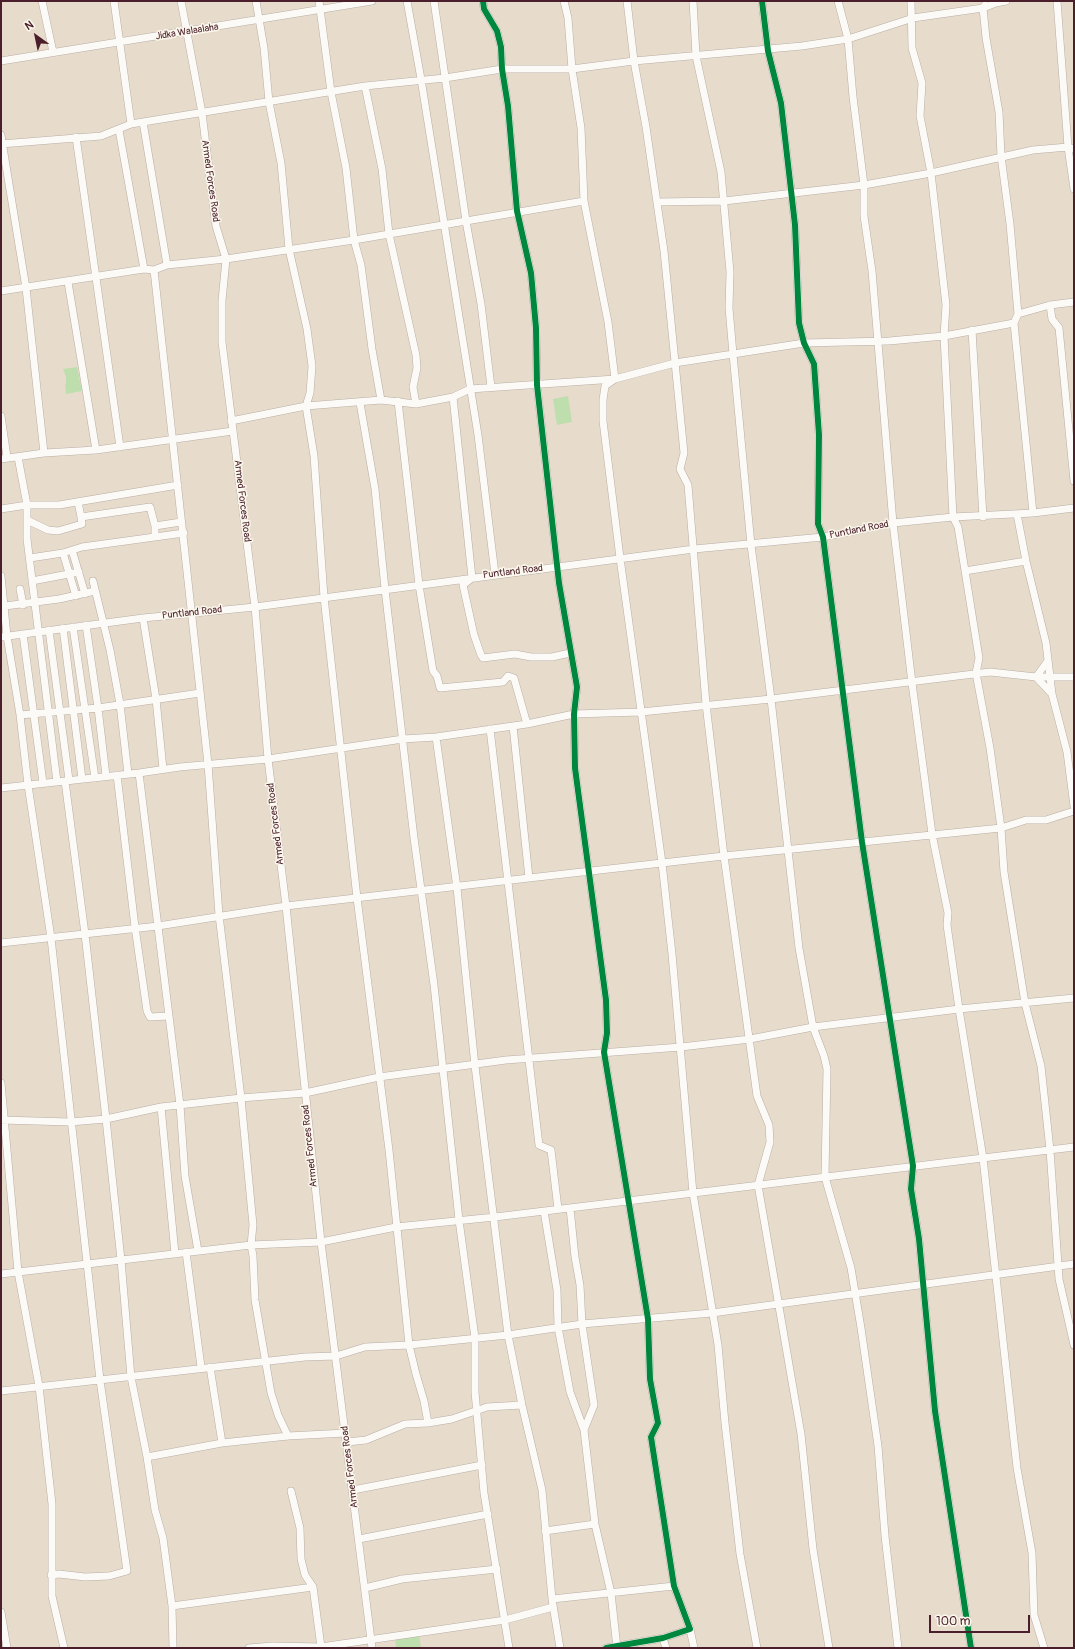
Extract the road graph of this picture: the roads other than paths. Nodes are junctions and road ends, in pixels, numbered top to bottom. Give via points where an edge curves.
1 (42, 1) edge
2 (114, 1) edge
3 (181, 1) edge
4 (256, 1) edge
5 (319, 1) edge
6 (372, 1) edge
7 (407, 1) edge
8 (434, 1) edge
9 (483, 1) edge
10 (564, 1) edge
11 (628, 1) edge
12 (693, 1) edge
13 (762, 1) edge
14 (838, 1) edge
15 (911, 1) edge
16 (989, 1) edge
17 (1006, 1) edge
18 (1057, 1) edge
19 (355, 2) edge
20 (983, 8) junction
21 (320, 10) junction
22 (913, 18) junction
23 (259, 20) junction
24 (185, 32) junction
25 (848, 39) junction
26 (120, 42) junction
27 (768, 51) junction
28 (53, 52) junction
29 (696, 56) junction
30 (1, 61) edge
31 (634, 61) junction
32 (502, 69) junction
33 (572, 69) junction
34 (445, 78) junction
35 (421, 79) junction
36 (365, 86) junction
37 (331, 92) junction
38 (269, 102) junction
39 (202, 113) junction
40 (143, 122) junction
41 (131, 124) junction
42 (119, 130) junction
43 (1, 135) edge
44 (76, 137) junction
45 (2, 143) edge
46 (1071, 148) edge
47 (1001, 156) junction
48 (931, 173) junction
49 (864, 185) junction
50 (1074, 189) edge
51 (790, 193) junction
52 (584, 201) junction
53 (724, 201) junction
54 (658, 202) junction
55 (517, 211) junction
56 (466, 221) junction
57 (444, 225) junction
58 (389, 234) junction
59 (354, 240) junction
60 (289, 249) junction
61 (226, 259) junction
62 (167, 265) junction
63 (144, 269) junction
64 (154, 270) junction
65 (96, 276) junction
66 (68, 282) junction
67 (26, 288) junction
68 (1, 291) edge
69 (1074, 302) edge
70 (1050, 305) junction
71 (1018, 314) junction
72 (1014, 323) junction
73 (972, 330) junction
74 (944, 336) junction
75 (877, 341) junction
76 (804, 343) junction
77 (733, 354) junction
78 (675, 363) junction
79 (615, 379) junction
80 (537, 385) junction
81 (491, 387) junction
82 (470, 390) junction
83 (453, 397) junction
84 (381, 400) junction
85 (398, 401) junction
86 (360, 403) junction
87 (416, 404) junction
88 (306, 406) junction
89 (1, 416) edge
90 (232, 421) junction
91 (233, 431) junction
92 (172, 439) junction
93 (1073, 445) edge
94 (120, 447) junction
95 (96, 450) junction
96 (44, 453) junction
97 (18, 457) junction
98 (4, 458) edge
99 (1074, 481) edge
100 (178, 485) junction
101 (78, 502) junction
102 (27, 505) junction
103 (1074, 508) edge
104 (1, 509) edge
105 (1033, 513) junction
106 (1017, 514) junction
107 (983, 516) junction
108 (81, 517) junction
109 (953, 517) junction
110 (27, 520) junction
111 (181, 522) junction
112 (893, 523) junction
113 (155, 526) junction
114 (184, 533) junction
115 (155, 536) junction
116 (823, 537) junction
117 (751, 545) junction
118 (694, 549) junction
119 (72, 550) junction
120 (63, 553) junction
121 (30, 558) junction
122 (620, 558) junction
123 (1026, 561) junction
124 (557, 566) junction
125 (965, 570) junction
126 (79, 572) junction
127 (495, 574) junction
128 (69, 575) junction
129 (1, 576) edge
130 (472, 578) junction
131 (32, 581) junction
132 (93, 581) dead end
133 (419, 585) junction
134 (20, 589) dead end
135 (385, 589) junction
136 (95, 591) junction
137 (85, 594) junction
138 (76, 596) junction
139 (324, 597) junction
140 (35, 603) junction
141 (23, 605) junction
142 (5, 606) junction
143 (254, 607) junction
144 (192, 614) junction
145 (143, 618) junction
146 (103, 623) junction
147 (86, 625) junction
148 (73, 627) junction
149 (63, 628) junction
150 (49, 630) junction
151 (38, 632) junction
152 (23, 634) junction
153 (4, 637) edge
154 (570, 653) junction
155 (1047, 662) junction
156 (976, 673) junction
157 (1036, 677) junction
158 (1050, 677) junction
159 (1074, 677) edge
160 (912, 683) junction
161 (844, 691) junction
162 (200, 694) junction
163 (1052, 694) junction
164 (156, 699) junction
165 (771, 699) junction
166 (120, 704) junction
167 (706, 704) junction
168 (86, 708) junction
169 (98, 708) junction
170 (74, 710) junction
171 (61, 712) junction
172 (641, 712) junction
173 (48, 713) junction
174 (35, 714) junction
175 (574, 714) junction
176 (20, 715) junction
177 (527, 724) junction
178 (513, 726) junction
179 (490, 729) junction
180 (436, 737) junction
181 (403, 739) junction
182 (341, 747) junction
183 (268, 759) junction
184 (208, 764) junction
185 (163, 769) junction
186 (138, 773) junction
187 (128, 774) junction
188 (117, 775) junction
189 (106, 776) junction
190 (94, 778) junction
191 (82, 779) junction
192 (67, 781) junction
193 (57, 782) junction
194 (43, 784) junction
195 (28, 785) junction
196 (1, 788) edge
197 (1074, 806) edge
198 (1074, 811) edge
199 (1001, 828) junction
200 (932, 834) junction
201 (862, 842) junction
202 (788, 849) junction
203 (724, 856) junction
204 (662, 863) junction
205 (590, 871) junction
206 (529, 878) junction
207 (507, 881) junction
208 (457, 888) junction
209 (420, 891) junction
210 (357, 898) junction
211 (286, 906) junction
212 (219, 915) junction
213 (158, 926) junction
214 (135, 927) junction
215 (86, 934) junction
216 (51, 938) junction
217 (1, 943) edge
218 (1074, 998) edge
219 (1025, 1003) junction
220 (959, 1009) junction
221 (168, 1016) junction
222 (890, 1018) junction
223 (812, 1027) junction
224 (750, 1038) junction
225 (680, 1047) junction
226 (604, 1052) junction
227 (530, 1057) junction
228 (474, 1066) junction
229 (443, 1068) junction
230 (378, 1078) junction
231 (1, 1083) edge
232 (305, 1093) junction
233 (241, 1098) junction
234 (180, 1105) junction
235 (161, 1107) junction
236 (106, 1119) junction
237 (3, 1120) edge
238 (70, 1122) junction
239 (1074, 1147) edge
240 (1050, 1150) junction
241 (984, 1158) junction
242 (913, 1166) junction
243 (825, 1177) junction
244 (758, 1185) junction
245 (693, 1193) junction
246 (627, 1200) junction
247 (570, 1208) junction
248 (558, 1209) junction
249 (544, 1211) junction
250 (494, 1217) junction
251 (460, 1220) junction
252 (396, 1228) junction
253 (321, 1242) junction
254 (250, 1245) junction
255 (198, 1251) junction
256 (186, 1252) junction
257 (174, 1254) junction
258 (121, 1260) junction
259 (86, 1264) junction
260 (1074, 1264) edge
261 (1058, 1266) junction
262 (18, 1272) junction
263 (1, 1274) edge
264 (996, 1274) junction
265 (922, 1285) junction
266 (855, 1294) junction
267 (779, 1303) junction
268 (712, 1313) junction
269 (648, 1319) junction
270 (582, 1324) junction
271 (558, 1327) junction
272 (508, 1335) junction
273 (475, 1338) junction
274 (1074, 1344) edge
275 (409, 1345) junction
276 (336, 1356) junction
277 (265, 1361) junction
278 (210, 1367) junction
279 (201, 1368) junction
280 (131, 1377) junction
281 (100, 1380) junction
282 (39, 1386) junction
283 (1, 1391) edge
284 (522, 1405) junction
285 (477, 1411) junction
286 (428, 1423) junction
287 (584, 1430) junction
288 (346, 1433) junction
289 (288, 1436) junction
290 (347, 1442) junction
291 (222, 1443) junction
292 (147, 1457) junction
293 (482, 1465) junction
294 (352, 1490) junction
295 (291, 1491) dead end
296 (488, 1514) junction
297 (595, 1524) junction
298 (545, 1531) junction
299 (359, 1539) junction
300 (497, 1569) junction
301 (51, 1575) junction
302 (313, 1586) junction
303 (674, 1586) junction
304 (365, 1588) junction
305 (611, 1593) junction
306 (552, 1599) junction
307 (172, 1606) junction
308 (554, 1607) junction
309 (1, 1612) edge
310 (505, 1620) junction
311 (690, 1629) junction
312 (663, 1638) junction
313 (371, 1639) junction
314 (321, 1647) edge
315 (617, 1647) edge
316 (7, 1648) edge
317 (64, 1648) edge
318 (173, 1648) edge
319 (249, 1648) edge
320 (372, 1648) edge
321 (509, 1648) edge
322 (560, 1648) edge
323 (606, 1648) edge
324 (666, 1648) edge
325 (694, 1648) edge
326 (757, 1648) edge
327 (829, 1648) edge
328 (898, 1648) edge
329 (971, 1648) edge
330 (1044, 1648) edge

1 - 28 street
2 - 26 street
3 - 24 street, Armed Forces Road
4 - 23 street
5 - 21 street
6 - 19 street, Jidka Walaalaha
7 - 35 street
8 - 34 street
9 - 32 street via 484,9 497,31
10 - 33 street
11 - 31 street
12 - 29 street
13 - 27 street
14 - 25 street
15 - 22 street
16 - 20 street
17 - 20 street
18 - 46 street
19 - 21 street, Jidka Walaalaha
20 - 22 street
20 - 47 street via 999,112
21 - 23 street, Jidka Walaalaha
21 - 37 street
22 - 25 street
22 - 48 street via 912,48 922,83 920,116
23 - 24 street, Jidka Walaalaha
23 - 38 street
24 - 26 street, Jidka Walaalaha
24 - 39 street, Armed Forces Road
25 - 27 street
25 - 49 street
26 - 28 street, Jidka Walaalaha
26 - 41 street
27 - 29 street
27 - 51 street via 781,103
28 - 30 street, Jidka Walaalaha
29 - 31 street
29 - 53 street via 722,172
31 - 33 street
31 - 54 street
32 - 33 street
32 - 34 street
32 - 55 street via 508,106
33 - 52 street via 581,128
34 - 35 street
34 - 56 street
35 - 36 street
35 - 57 street
36 - 37 street
36 - 58 street via 382,169
37 - 38 street
37 - 59 street via 346,168
38 - 39 street
38 - 60 street via 281,163
39 - 40 street
39 - 61 street, Armed Forces Road via 216,226
40 - 41 street
40 - 62 street
41 - 42 street
42 - 44 street via 102,136
42 - 63 street
43 - 45 street
44 - 45 street
44 - 65 street
45 - 67 street
46 - 47 street via 1033,150
46 - 50 street
47 - 48 street
47 - 71 street
48 - 49 street
48 - 74 street via 946,306
49 - 51 street
49 - 75 street via 864,216 872,271
51 - 53 street
51 - 76 street via 797,242 799,323
52 - 55 street
52 - 79 street via 608,322
53 - 54 street
53 - 77 street
54 - 78 street
55 - 56 street
55 - 80 street via 531,273 536,328
56 - 57 street
56 - 81 street via 481,304
57 - 58 street
57 - 82 street
58 - 59 street
58 - 87 street via 416,355 417,368 413,387
59 - 60 street
59 - 84 street via 361,265
60 - 61 street
60 - 88 street via 312,366
61 - 62 street
61 - 90 street, Armed Forces Road via 222,342
62 - 64 street
63 - 64 street
63 - 65 street
64 - 92 street
65 - 66 street
65 - 94 street
66 - 67 street
66 - 95 street
67 - 68 street
67 - 96 street
69 - 70 street
70 - 71 street
70 - 93 street via 1052,319 1059,328
71 - 72 street
72 - 73 street
72 - 105 street
73 - 74 street
73 - 107 street
74 - 75 street
74 - 109 street
75 - 76 street
75 - 112 street
76 - 77 street
76 - 116 street via 814,364 819,435 818,519
77 - 78 street
77 - 117 street
78 - 79 street
78 - 118 street via 684,453 680,469 688,485
79 - 80 street
79 - 122 street via 605,386 603,421
80 - 81 street
80 - 124 street
81 - 82 street
82 - 83 street
82 - 127 street
83 - 87 street
83 - 130 street
84 - 85 street
84 - 86 street
85 - 87 street
85 - 133 street
86 - 88 street
86 - 135 street via 375,489
88 - 90 street
88 - 139 street via 314,456
89 - 98 street
90 - 91 street, Armed Forces Road
91 - 92 street
91 - 143 street, Armed Forces Road
92 - 94 street
92 - 100 street
93 - 99 street
94 - 95 street
95 - 96 street
96 - 97 street
97 - 98 street
97 - 102 street
100 - 101 street
100 - 111 street
101 - 102 street
101 - 108 street
102 - 104 street
102 - 110 street
103 - 105 street, Puntland Road
105 - 106 street, Puntland Road
106 - 107 street, Puntland Road
106 - 123 street
107 - 109 street, Puntland Road
108 - 110 street via 82,524 58,531 48,530
108 - 113 street via 150,507
109 - 112 street, Puntland Road
109 - 125 street via 958,527
110 - 121 street
111 - 113 street
111 - 114 street
112 - 116 street, Puntland Road
112 - 160 street
113 - 115 street
114 - 115 street
114 - 144 street
115 - 119 street
116 - 117 street, Puntland Road
116 - 161 street
117 - 118 street, Puntland Road
117 - 165 street
118 - 122 street, Puntland Road
118 - 167 street
119 - 120 street
119 - 126 street
120 - 121 street
120 - 128 street
121 - 131 street
122 - 124 street, Puntland Road
122 - 172 street
123 - 125 street
123 - 155 street via 1046,643
124 - 127 street, Puntland Road
124 - 154 street
125 - 156 street via 979,658
126 - 128 street
126 - 137 street
127 - 130 street, Puntland Road
128 - 131 street
128 - 138 street
129 - 142 street
130 - 133 street, Puntland Road
130 - 154 street via 463,585 474,635 483,658 515,654 532,658 552,657
131 - 140 street
132 - 136 street
133 - 135 street, Puntland Road
133 - 177 street via 433,671 440,688 503,682 508,676 514,678
134 - 141 street
135 - 139 street, Puntland Road
135 - 181 street
136 - 137 street
136 - 146 street
137 - 138 street
138 - 140 street
139 - 143 street, Puntland Road
139 - 182 street
140 - 141 street
140 - 151 street
141 - 142 street
142 - 153 street
143 - 144 street, Puntland Road
143 - 183 street, Armed Forces Road
144 - 145 street, Puntland Road
144 - 162 street
145 - 146 street, Puntland Road
145 - 164 street
146 - 147 street, Puntland Road
146 - 166 street
147 - 148 street, Puntland Road
147 - 169 street
148 - 149 street, Puntland Road
148 - 168 street
149 - 150 street, Puntland Road
149 - 170 street
150 - 151 street, Puntland Road
150 - 171 street
151 - 152 street, Puntland Road
151 - 173 street
152 - 153 street, Puntland Road
152 - 174 street
153 - 176 street
154 - 175 street via 577,687
155 - 157 street
155 - 158 street
156 - 157 street via 1008,673
156 - 160 street
156 - 199 street
157 - 158 street
157 - 163 street
158 - 159 street
158 - 163 street
160 - 161 street
160 - 200 street
161 - 165 street
161 - 201 street
162 - 164 street
162 - 184 street
163 - 197 street via 1067,752
164 - 166 street
164 - 185 street
165 - 167 street
165 - 202 street
166 - 169 street
166 - 187 street
167 - 172 street
167 - 203 street
168 - 169 street
168 - 170 street
168 - 190 street
169 - 189 street
170 - 171 street
170 - 191 street
171 - 173 street
171 - 192 street
172 - 175 street
172 - 204 street
173 - 174 street
173 - 193 street
174 - 176 street
174 - 194 street
175 - 177 street
175 - 205 street via 575,768
176 - 195 street
177 - 178 street
178 - 179 street
178 - 206 street
179 - 180 street
179 - 207 street
180 - 181 street
180 - 208 street
181 - 182 street
181 - 209 street
182 - 183 street
182 - 210 street
183 - 184 street
183 - 211 street, Armed Forces Road
184 - 185 street
184 - 212 street
185 - 186 street
186 - 187 street
186 - 213 street
187 - 188 street
188 - 189 street
188 - 214 street
189 - 190 street
190 - 191 street
191 - 192 street
192 - 193 street
192 - 215 street
193 - 194 street
194 - 195 street
195 - 196 street
195 - 216 street
198 - 199 street via 1046,820 1026,820
199 - 200 street
199 - 219 street via 1004,872
200 - 201 street
200 - 220 street via 948,913 947,925
201 - 202 street
201 - 222 street
202 - 203 street
202 - 223 street via 799,948
203 - 204 street
203 - 224 street
204 - 205 street
204 - 225 street
205 - 206 street
205 - 226 street via 606,1000 607,1033
206 - 207 street
207 - 208 street
207 - 227 street
208 - 209 street
208 - 228 street
209 - 210 street
209 - 229 street
210 - 211 street
210 - 230 street
211 - 212 street
211 - 232 street, Armed Forces Road
212 - 213 street
212 - 233 street
213 - 214 street
213 - 221 street
214 - 215 street
214 - 221 street via 147,1010 150,1016 156,1018
215 - 216 street
215 - 236 street
216 - 217 street
216 - 238 street
218 - 219 street
219 - 220 street
219 - 240 street via 1041,1066
220 - 222 street
220 - 241 street
221 - 234 street
222 - 223 street
222 - 242 street
223 - 224 street
223 - 243 street via 827,1069
224 - 225 street
224 - 244 street via 757,1096 769,1125 770,1142
225 - 226 street
225 - 245 street
226 - 227 street
226 - 246 street
227 - 228 street
227 - 248 street via 539,1145 551,1150
228 - 229 street
228 - 250 street
229 - 230 street
229 - 251 street
230 - 232 street
230 - 252 street via 389,1150
231 - 237 street
232 - 233 street
232 - 253 street, Armed Forces Road
233 - 234 street
233 - 254 street via 253,1225
234 - 235 street
234 - 255 street via 185,1176
235 - 236 street
235 - 257 street
236 - 238 street
236 - 258 street
237 - 238 street
237 - 262 street
238 - 259 street
239 - 240 street
240 - 241 street
240 - 261 street
241 - 242 street
241 - 264 street
242 - 243 street
242 - 265 street via 911,1188 919,1239
243 - 244 street
243 - 266 street via 851,1268
244 - 245 street
244 - 267 street
245 - 246 street
245 - 268 street
246 - 247 street
246 - 269 street
247 - 248 street
247 - 270 street via 580,1285
248 - 249 street
249 - 250 street
249 - 271 street via 557,1290
250 - 251 street
250 - 272 street
251 - 252 street
251 - 273 street
252 - 253 street
252 - 275 street
253 - 254 street
253 - 276 street, Armed Forces Road
254 - 255 street
254 - 277 street via 255,1300
255 - 256 street
256 - 257 street
256 - 279 street
257 - 258 street
258 - 259 street
258 - 280 street
259 - 262 street
259 - 281 street
260 - 261 street
261 - 264 street
261 - 274 street via 1061,1294
262 - 263 street
262 - 282 street
264 - 265 street
264 - 330 street via 1017,1468 1032,1553 1034,1615
265 - 266 street
265 - 329 street via 935,1411
266 - 267 street
266 - 328 street via 878,1446
267 - 268 street
267 - 327 street via 801,1434 813,1549
268 - 269 street
268 - 326 street via 718,1345 724,1423 740,1554
269 - 270 street
269 - 303 street via 650,1379 658,1423 652,1437
270 - 271 street
270 - 287 street via 594,1405
271 - 272 street
271 - 287 street via 570,1392
272 - 273 street
272 - 284 street
273 - 275 street
273 - 285 street
275 - 276 street via 364,1346
275 - 286 street via 424,1398
276 - 277 street
276 - 288 street, Armed Forces Road
277 - 278 street
277 - 289 street via 276,1408
278 - 279 street
278 - 291 street
279 - 280 street
280 - 281 street
280 - 292 street
281 - 282 street
281 - 301 street via 127,1571 109,1576
282 - 283 street
282 - 301 street via 52,1504
284 - 285 street via 487,1407
284 - 298 street via 542,1490
285 - 286 street
285 - 293 street
286 - 290 street via 404,1424 366,1440
287 - 297 street
288 - 289 street
288 - 290 street, Armed Forces Road
289 - 291 street
290 - 294 street, Armed Forces Road
291 - 292 street
292 - 307 street via 155,1510 163,1538
293 - 294 street
293 - 296 street
294 - 299 street, Armed Forces Road
295 - 302 street via 300,1528 301,1559 305,1575
296 - 299 street
296 - 300 street
297 - 298 street
297 - 305 street
298 - 306 street
299 - 304 street, Armed Forces Road
300 - 304 street via 402,1579
300 - 310 street
301 - 317 street via 52,1596
302 - 307 street
302 - 314 street
303 - 305 street
303 - 311 street
304 - 313 street, Armed Forces Road
305 - 306 street
305 - 315 street
306 - 308 street
307 - 318 street
308 - 310 street
308 - 322 street
309 - 316 street
310 - 313 street
310 - 321 street
311 - 312 street
311 - 325 street
312 - 315 street
312 - 324 street
313 - 314 street
313 - 320 street, Armed Forces Road
314 - 319 street
315 - 323 street

